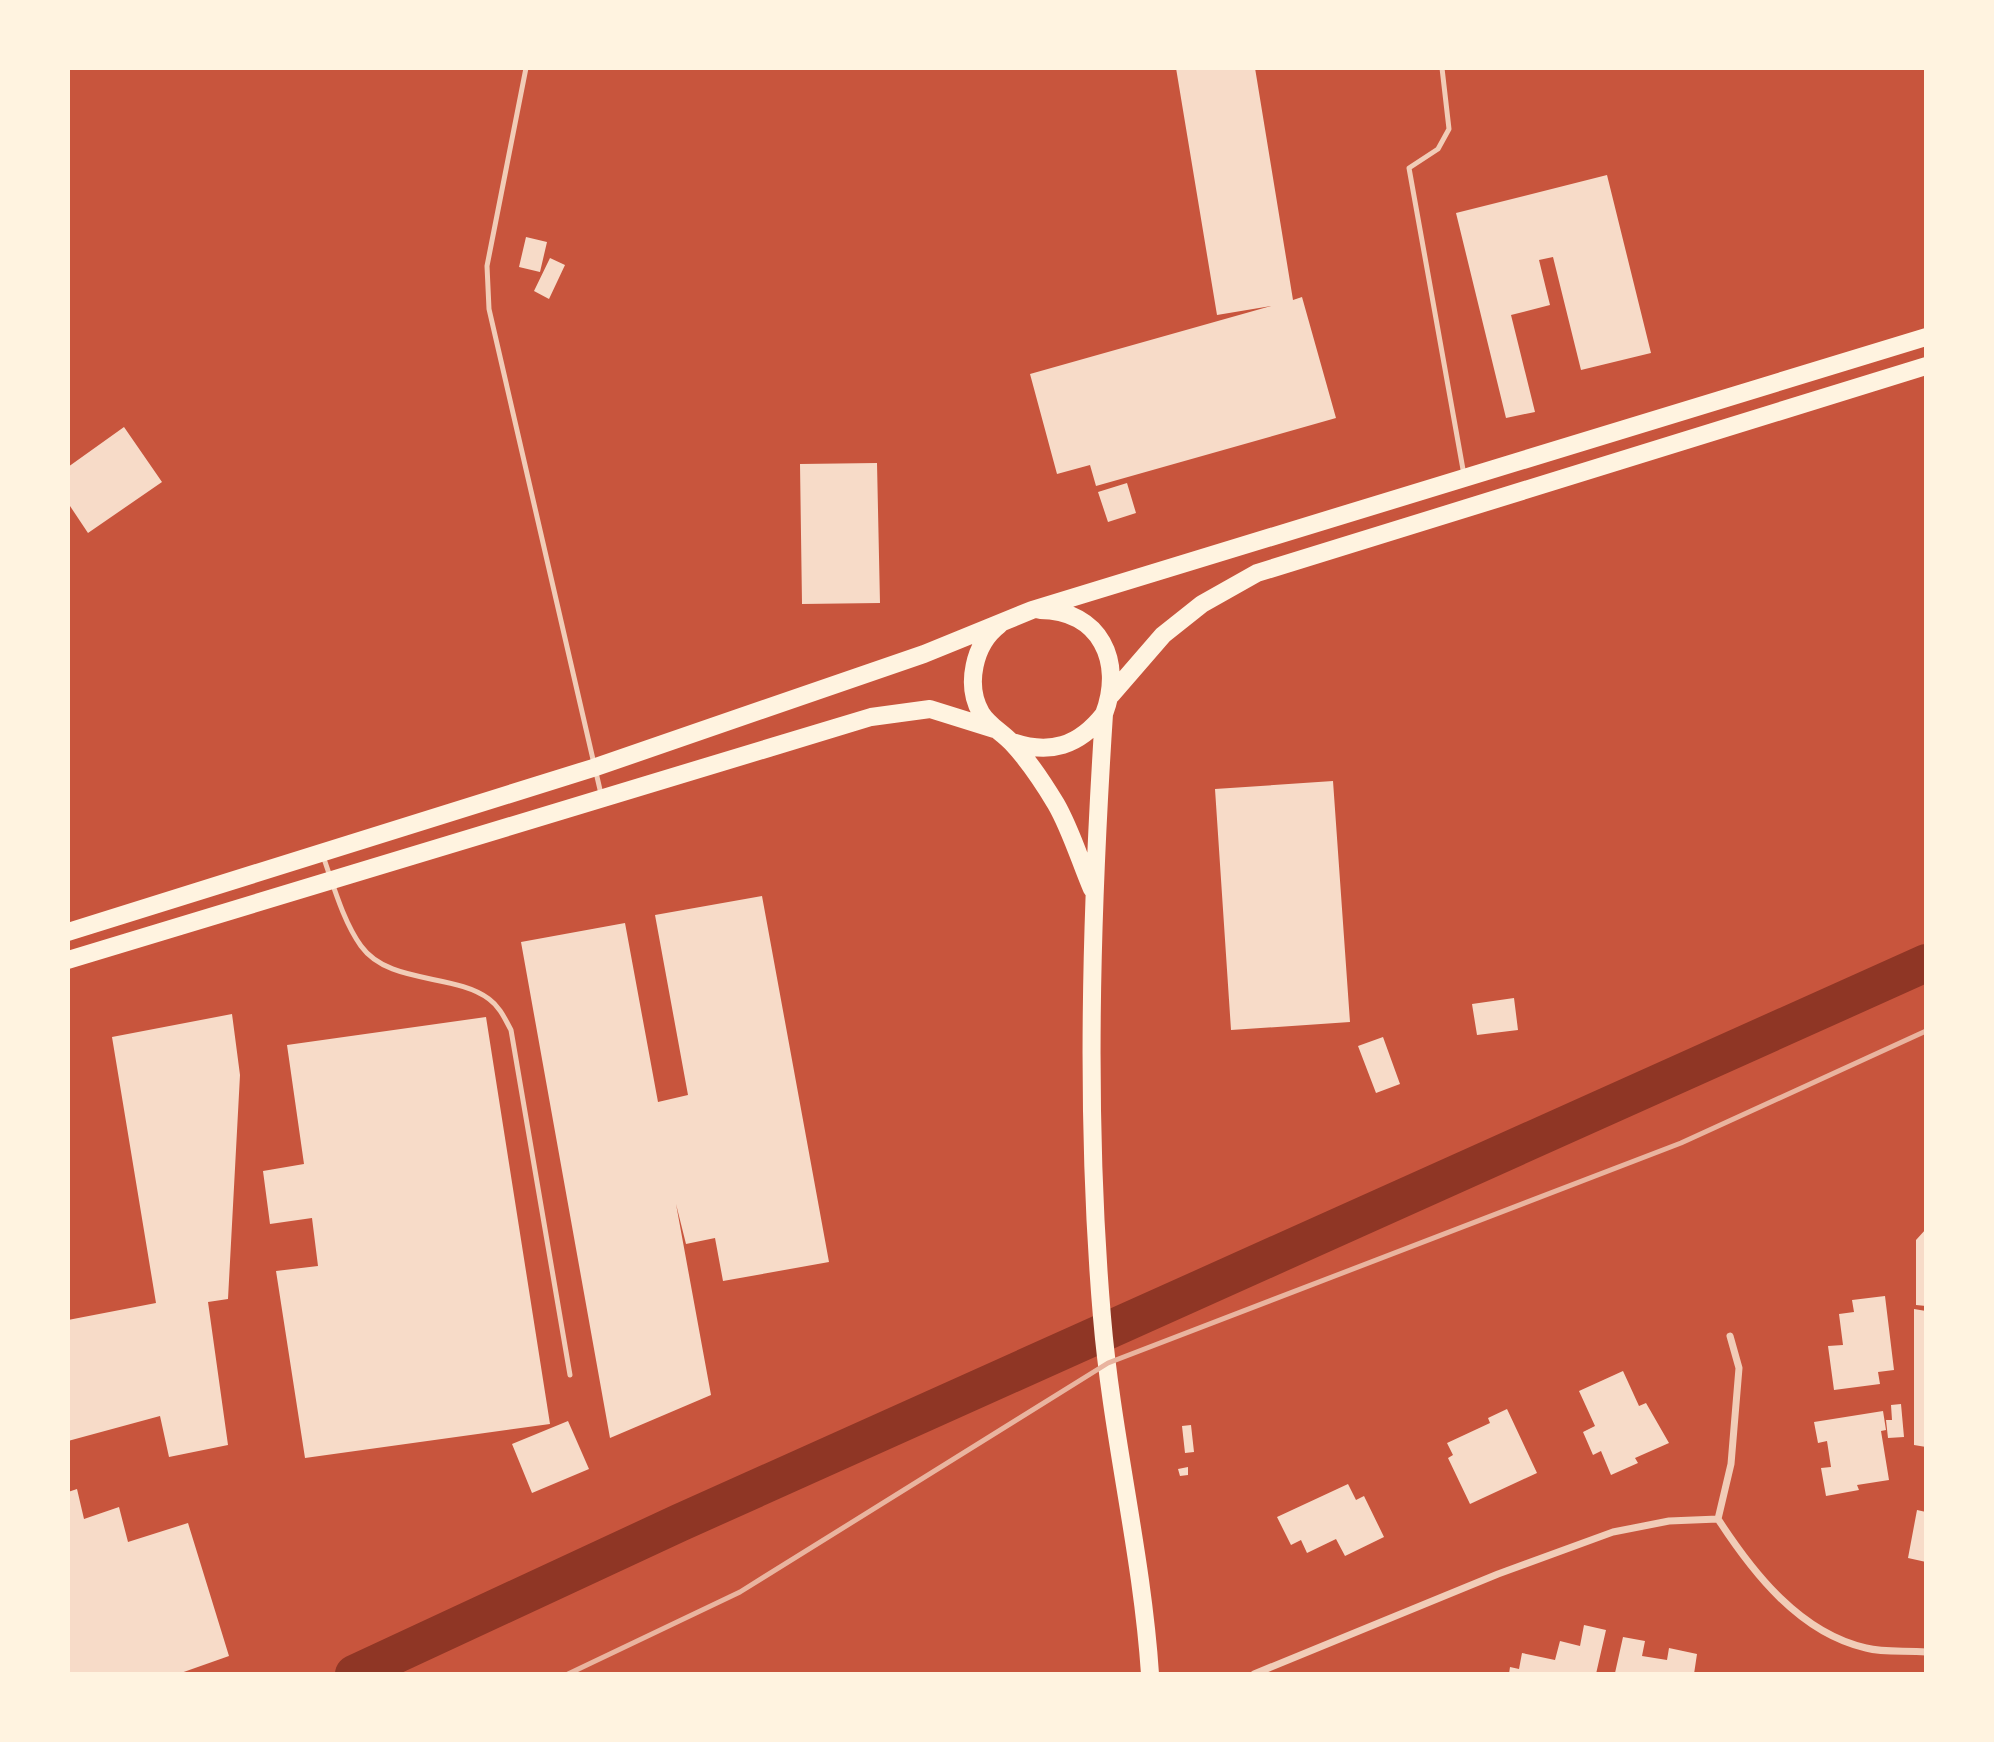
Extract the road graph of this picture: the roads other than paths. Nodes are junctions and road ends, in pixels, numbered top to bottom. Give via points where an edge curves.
1 (526, 68) edge
2 (1442, 68) edge
3 (1926, 337) edge
4 (1926, 366) edge
5 (1464, 477) junction
6 (1032, 610) junction
7 (1010, 617) junction
8 (1111, 695) junction
9 (1104, 714) junction
10 (994, 729) junction
11 (1012, 742) junction
12 (593, 768) junction
13 (601, 796) junction
14 (322, 853) junction
15 (331, 879) junction
16 (1093, 893) junction
17 (68, 932) edge
18 (68, 960) edge
19 (1730, 1336) dead end
20 (570, 1375) dead end
21 (1718, 1519) junction
22 (1926, 1652) edge
23 (1150, 1674) edge
24 (1254, 1674) edge

1 - 12 lane via 487,266 489,309
2 - 5 lane via 1449,129 1438,149 1409,168
3 - 5 main road
4 - 8 main road via 1257,573 1202,604 1163,635
5 - 6 main road
6 - 7 main road
6 - 8 main road via 1076,617 1094,631 1107,650 1113,671
7 - 10 main road via 980,648 974,668 977,701
7 - 12 main road via 924,654
8 - 9 main road
9 - 11 main road via 1073,743 1032,749
9 - 16 main road
10 - 11 main road
10 - 13 main road via 930,709 884,715
11 - 16 main road via 1057,805
12 - 13 lane
12 - 14 main road
13 - 15 main road
14 - 15 lane
14 - 17 main road
15 - 18 main road
15 - 20 lane via 361,947 409,975 488,998 511,1030
16 - 23 main road via 1093,1131 1102,1318 1145,1599
19 - 21 street via 1739,1368 1731,1464
21 - 22 street via 1743,1558 1774,1593 1815,1625 1868,1649
21 - 24 street via 1670,1521 1613,1532 1498,1573

